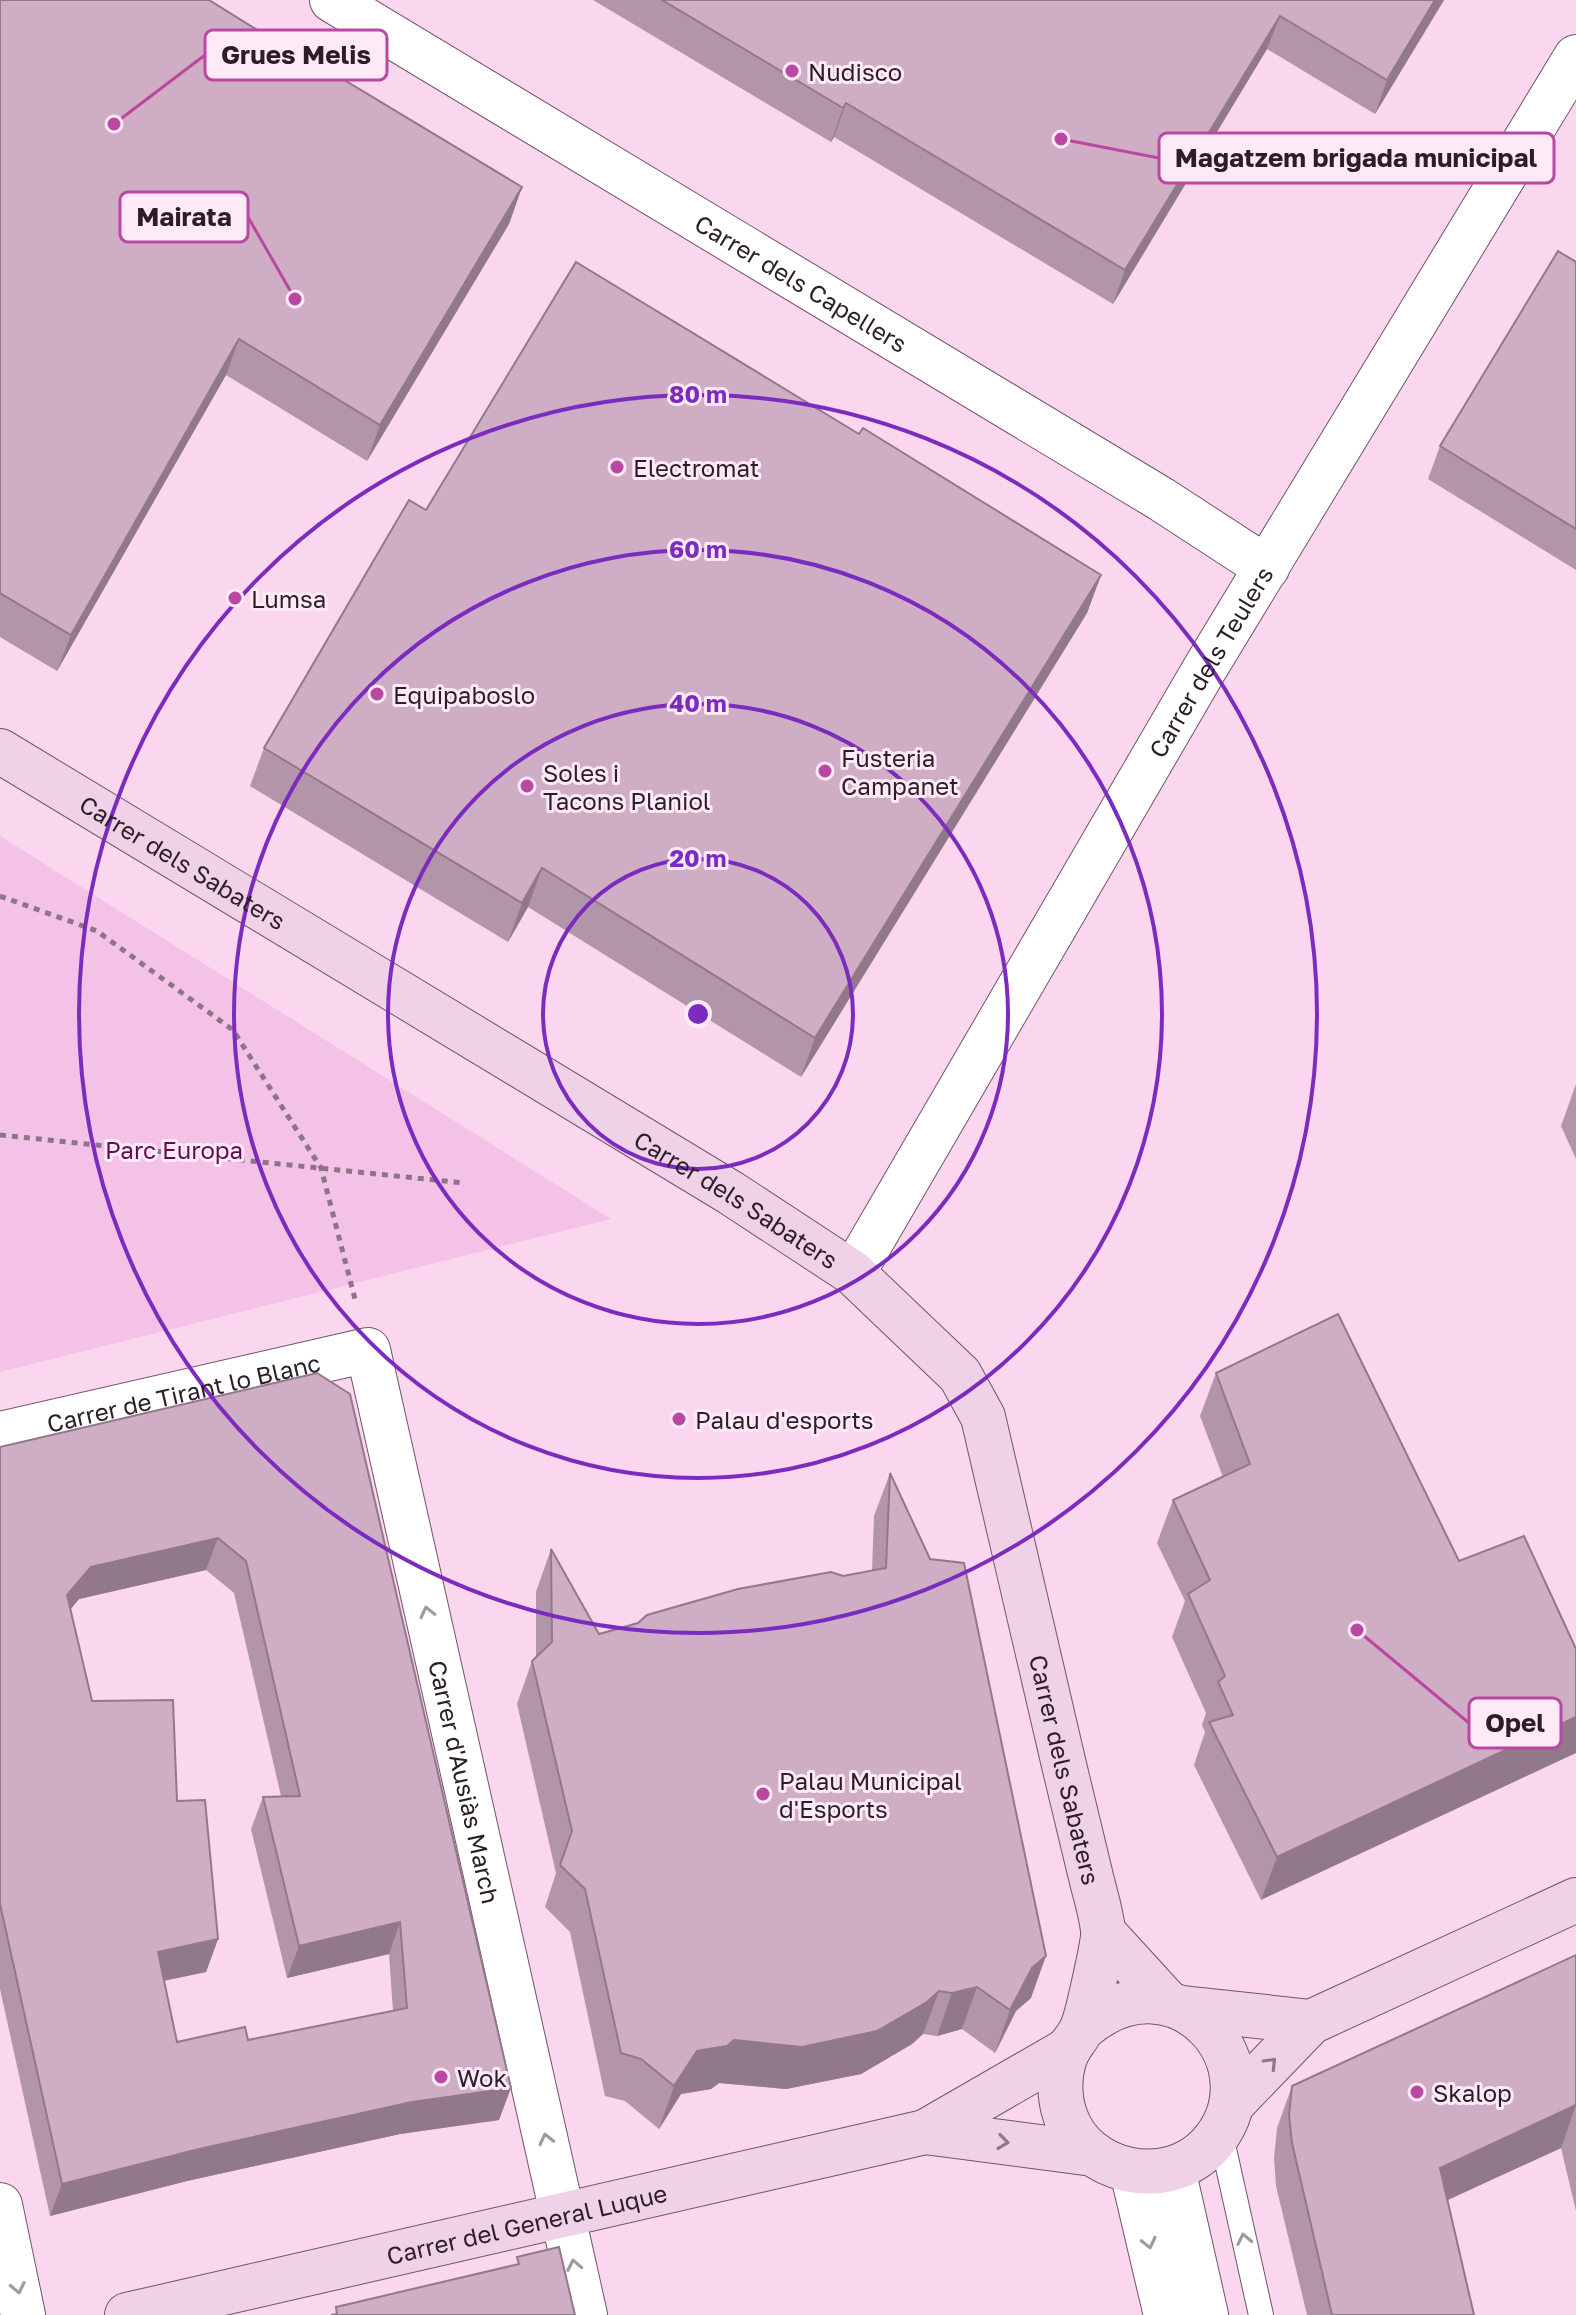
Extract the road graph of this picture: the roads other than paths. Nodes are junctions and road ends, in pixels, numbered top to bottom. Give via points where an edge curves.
1 (332, 0) edge
2 (1576, 57) edge
3 (1267, 568) junction
4 (0, 751) edge
5 (853, 1273) junction
6 (368, 1350) joint
7 (0, 1434) edge
8 (1576, 1900) edge
9 (1104, 1933) junction
10 (1175, 2006) junction
11 (1311, 2022) junction
12 (1076, 2039) junction
13 (1226, 2118) junction
14 (925, 2132) junction
15 (1093, 2154) junction
16 (1152, 2170) junction
17 (0, 2205) edge
18 (563, 2215) junction
19 (23, 2315) edge
20 (127, 2315) edge
21 (585, 2315) edge
22 (1166, 2315) edge
23 (1206, 2315) edge
24 (1261, 2315) edge

1 - 3 street, Carrer dels Capellers
2 - 3 street, Carrer dels Teulers
3 - 5 street, Carrer dels Teulers
4 - 5 main road, Carrer dels Sabaters via 731,1193
5 - 9 main road, Carrer dels Sabaters via 960,1375 983,1417
6 - 7 street, Carrer de Tirant lo Blanc
18 -> 6 street, Carrer d'Ausiàs March
8 - 11 main road
9 - 10 main road, Carrer dels Sabaters
9 - 12 main road, Carrer dels Sabaters
10 - 11 main road
10 - 12 main road via 1145,2000 1121,2004 1100,2013
10 - 13 main road via 1207,2025 1224,2048 1232,2075
13 -> 11 main road
12 - 14 main road, Carrer del General Luque
12 - 15 main road via 1061,2071 1065,2117
13 - 16 main road via 1208,2147 1191,2160
24 -> 13 lane
14 -> 15 main road, Carrer del General Luque
14 - 18 main road, Carrer del General Luque
15 - 16 main road via 1112,2165
16 -> 22 street
16 - 23 street
17 -> 19 street
18 - 20 main road, Carrer del General Luque
21 -> 18 street, Carrer d'Ausiàs March

